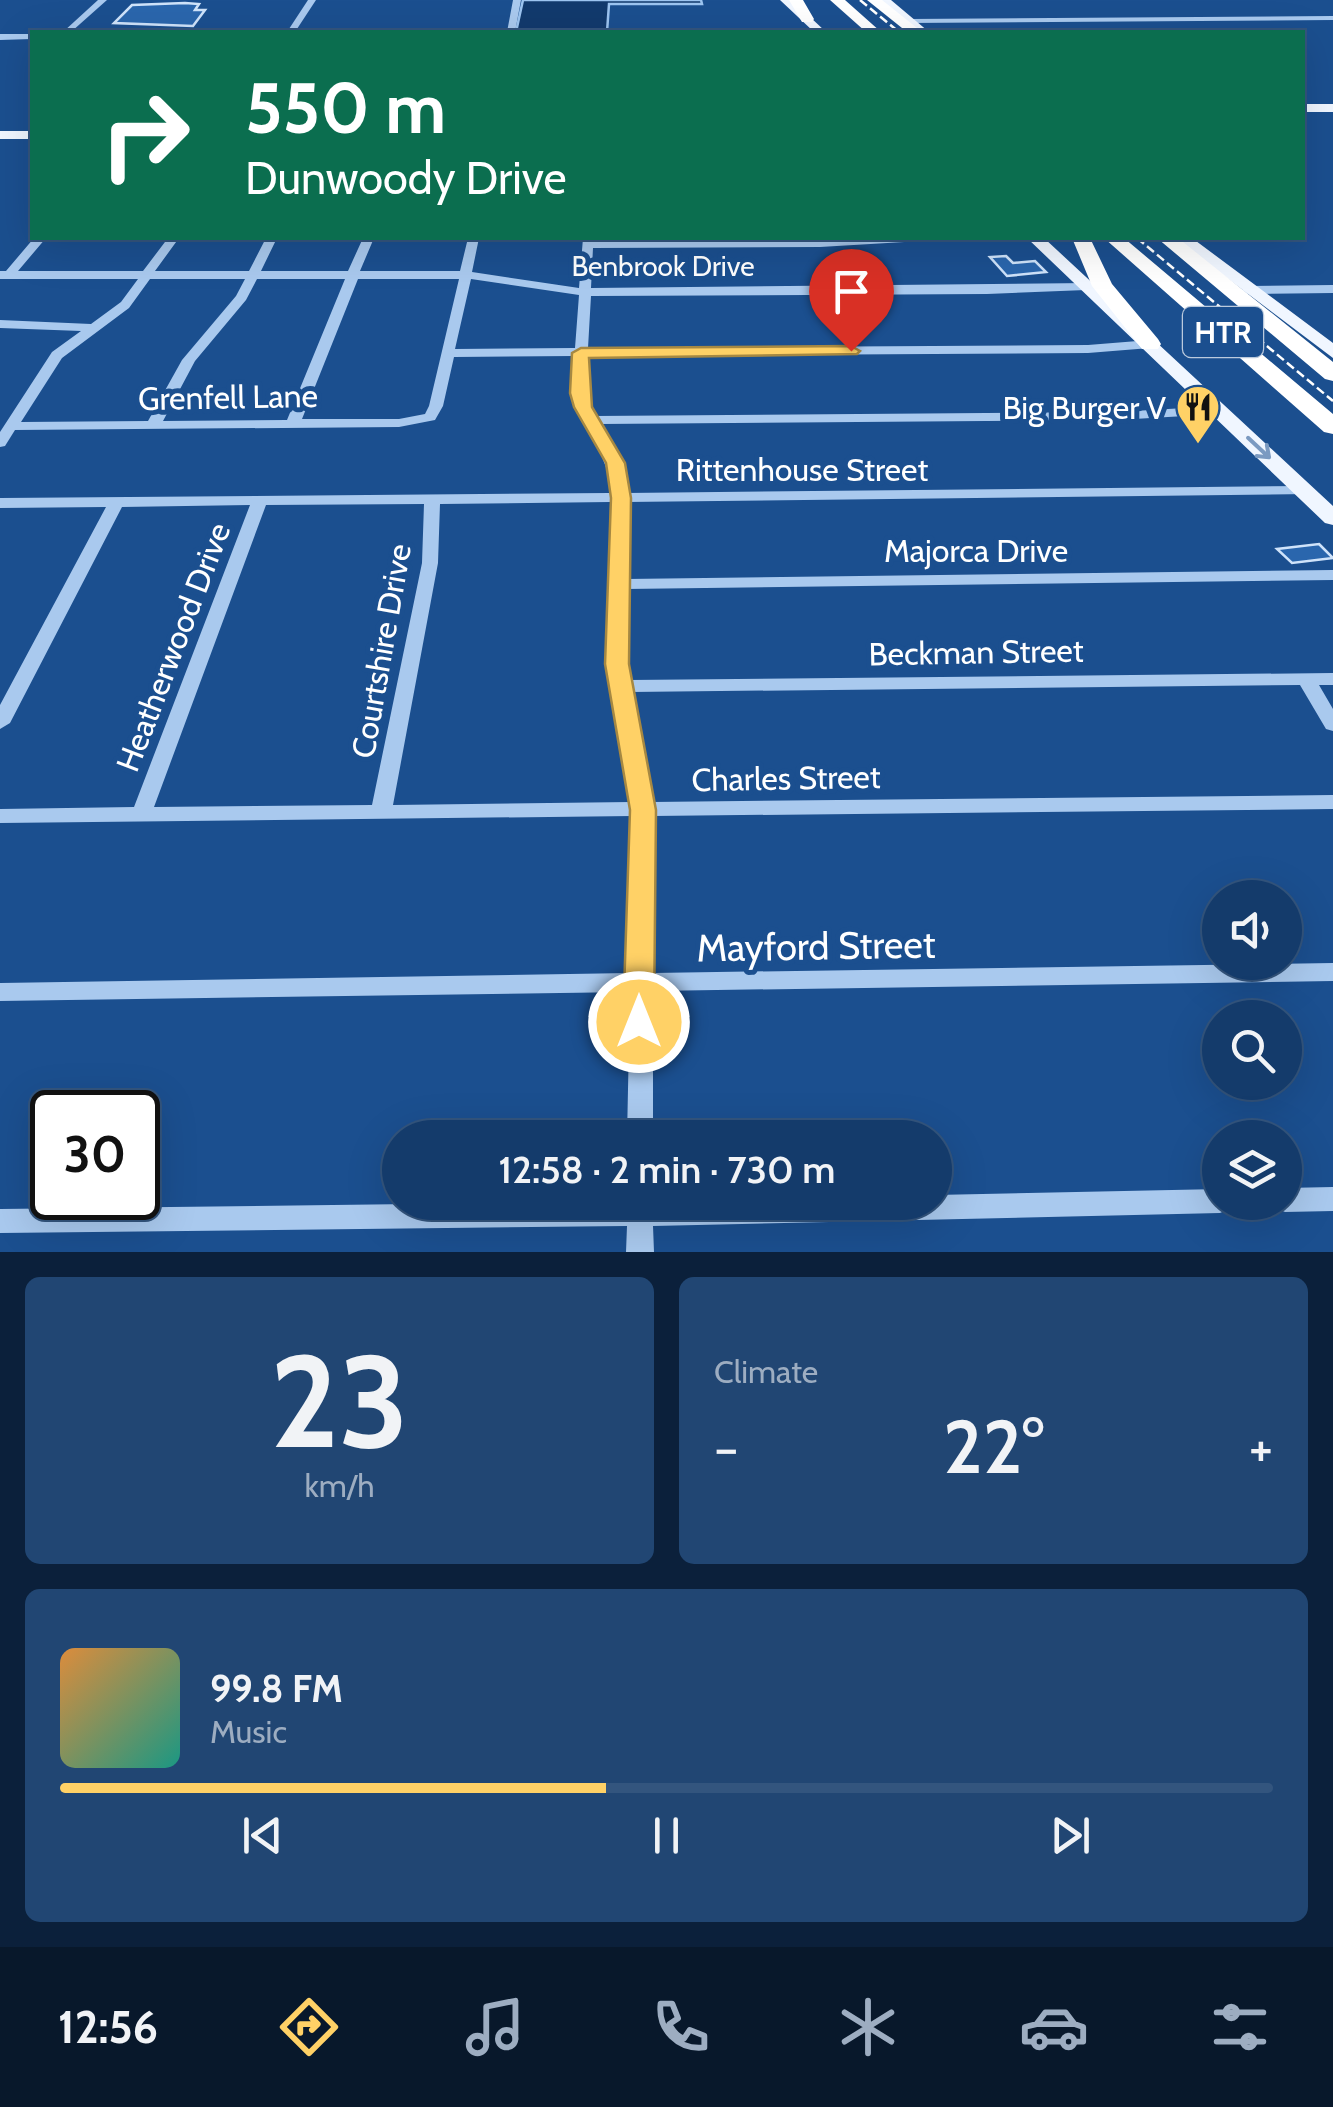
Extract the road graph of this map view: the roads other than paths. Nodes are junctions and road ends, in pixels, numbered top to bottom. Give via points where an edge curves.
1 (103, 0) edge
2 (312, 0) edge
3 (517, 0) edge
4 (786, 0) edge
5 (796, 0) edge
6 (837, 0) edge
7 (874, 0) edge
8 (884, 0) edge
9 (807, 18) junction
10 (1333, 18) edge
11 (911, 27) edge
12 (70, 30) edge
13 (292, 30) edge
14 (510, 30) edge
15 (818, 30) edge
16 (872, 30) edge
17 (0, 37) edge
18 (30, 37) edge
19 (1333, 110) edge
20 (1307, 111) edge
21 (30, 133) edge
22 (5, 135) edge
23 (38, 240) edge
24 (172, 240) edge
25 (270, 240) edge
26 (367, 240) edge
27 (474, 240) edge
28 (892, 240) edge
29 (1037, 240) edge
30 (1081, 240) edge
31 (1115, 240) edge
32 (1168, 240) edge
33 (1185, 240) edge
34 (588, 241) edge
35 (354, 274) junction
36 (4, 275) edge
37 (253, 275) junction
38 (466, 275) junction
39 (150, 276) junction
40 (1086, 286) junction
41 (1333, 289) edge
42 (1248, 290) junction
43 (584, 292) junction
44 (0, 324) edge
45 (94, 328) junction
46 (1150, 344) junction
47 (1333, 352) edge
48 (449, 353) junction
49 (581, 353) junction
50 (1333, 374) edge
51 (1218, 410) junction
52 (589, 420) junction
53 (293, 423) junction
54 (153, 425) junction
55 (12, 426) junction
56 (1333, 427) edge
57 (0, 442) edge
58 (1304, 491) junction
59 (621, 498) junction
60 (432, 499) junction
61 (260, 500) junction
62 (0, 502) edge
63 (117, 502) junction
64 (1333, 518) edge
65 (1333, 575) edge
66 (619, 584) junction
67 (1333, 678) edge
68 (1306, 679) junction
69 (619, 686) junction
70 (0, 723) edge
71 (1333, 725) edge
72 (1333, 802) edge
73 (643, 810) junction
74 (381, 813) junction
75 (142, 815) junction
76 (0, 816) edge
77 (1333, 972) edge
78 (638, 984) junction
79 (0, 992) edge
80 (640, 1120) edge
81 (1333, 1199) edge
82 (1302, 1200) edge
83 (1202, 1201) edge
84 (952, 1204) edge
85 (382, 1213) edge
86 (0, 1220) edge
87 (640, 1220) edge
88 (640, 1252) edge

1 - 12 street
2 - 13 street
3 - 14 street
4 - 9 main road
5 - 9 highway
6 - 16 highway
7 - 11 highway
8 - 11 main road
9 - 15 main road
10 - 11 street
17 - 18 street
19 - 20 main road
21 - 22 main road
23 - 36 street
24 - 39 street
25 - 37 street
26 - 35 street
27 - 38 street
28 - 34 street
29 - 40 main road
30 - 46 highway via 1102,286
31 - 56 highway, HTR
32 - 50 highway, HTR
33 - 42 main road
34 - 43 street
35 - 37 street, Benbrook Drive
35 - 38 street, Benbrook Drive
35 - 53 street
36 - 39 street, Benbrook Drive
37 - 39 street, Benbrook Drive
37 - 54 street via 189,360
38 - 43 street, Benbrook Drive
38 - 48 street
39 - 45 street
40 - 43 street, Benbrook Drive
40 - 46 main road
41 - 42 street
42 - 47 main road
43 - 49 street
44 - 45 street
45 - 55 street via 57,355
46 - 49 street
46 - 51 main road
48 - 49 street
48 - 53 street, Grenfell Lane via 430,416
49 - 52 street via 579,393
51 - 52 street
51 -> 58 main road
52 - 59 street via 615,463
53 - 54 street, Grenfell Lane
54 - 55 street, Grenfell Lane
55 - 57 street
58 - 59 street, Rittenhouse Street
58 - 64 main road
59 - 60 street, Rittenhouse Street
59 - 66 street
60 - 61 street, Rittenhouse Street
60 - 74 street, Courtshire Drive via 430,562
61 - 63 street, Rittenhouse Street
61 - 75 street, Heatherwood Drive
62 - 63 street, Rittenhouse Street
63 - 70 street
65 - 66 street, Majorca Drive
66 - 69 street
67 - 68 street, Beckman Street
68 - 69 street, Beckman Street
68 - 71 street
69 - 73 street
72 - 73 street, Charles Street
73 - 74 street, Charles Street
73 - 78 street
74 - 75 street, Charles Street
75 - 76 street, Charles Street
77 - 78 street, Mayford Street
78 - 79 street, Mayford Street
78 - 80 street
81 - 82 street
83 - 84 street
85 - 86 street
87 - 88 street

